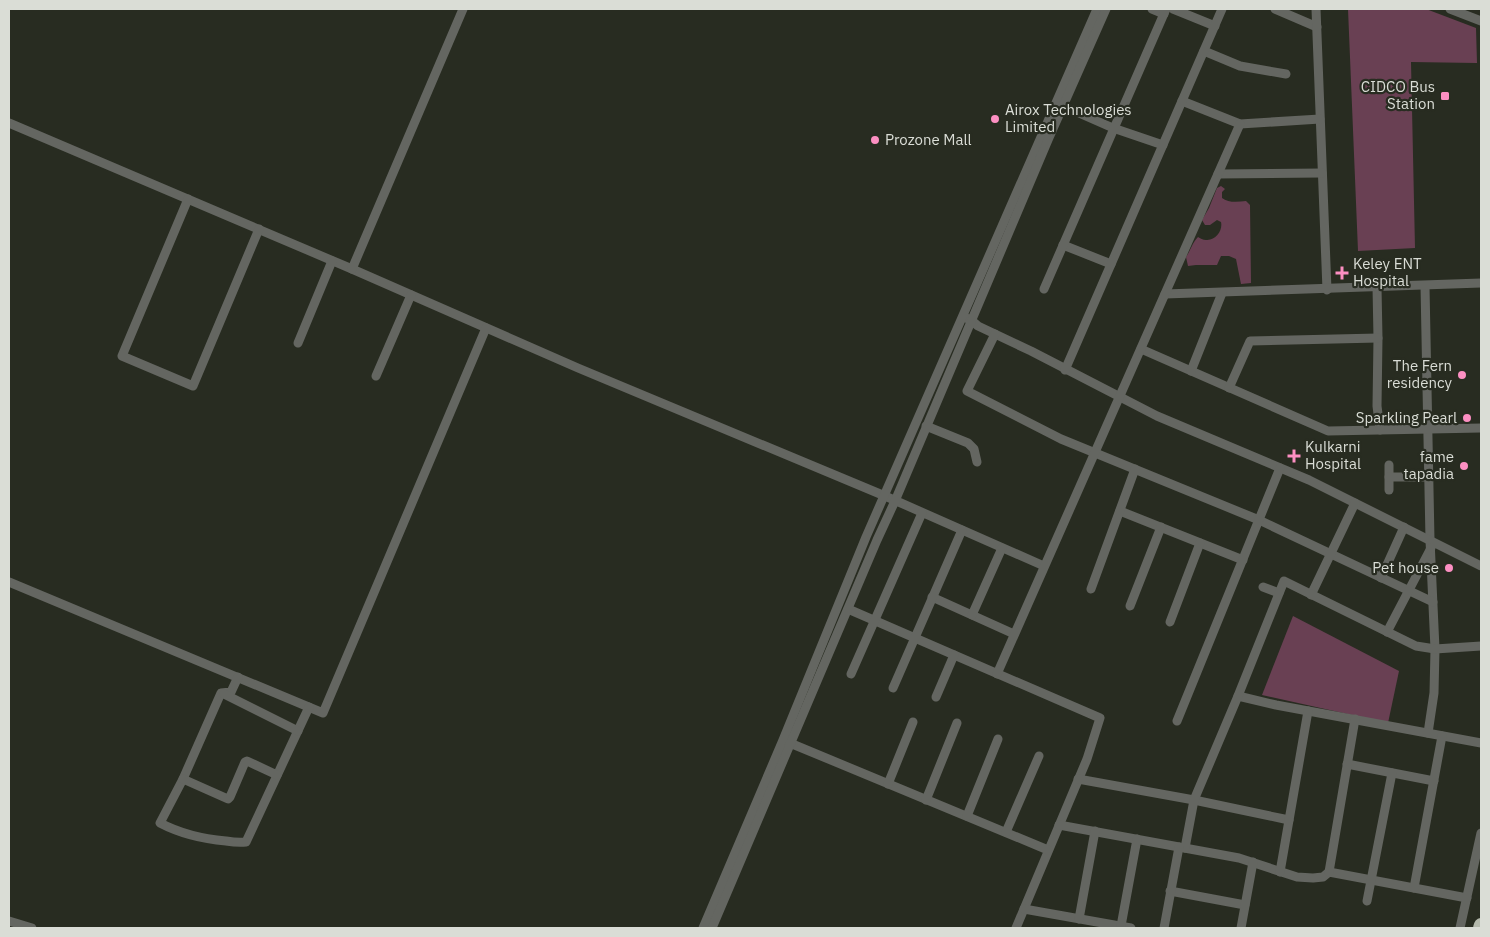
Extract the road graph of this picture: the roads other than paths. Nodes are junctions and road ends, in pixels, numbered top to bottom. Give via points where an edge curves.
1 (463, 9) edge
2 (1097, 9) edge
3 (1106, 9) edge
4 (1152, 9) edge
5 (1174, 9) edge
6 (1222, 9) edge
7 (1275, 9) edge
8 (1316, 9) edge
9 (1450, 9) edge
10 (1165, 11) edge
11 (1481, 21) edge
12 (1215, 26) junction
13 (1317, 27) junction
14 (1204, 52) junction
15 (1286, 74) dead end
16 (1182, 100) junction
17 (1063, 106) junction
18 (1320, 119) junction
19 (9, 123) edge
20 (1240, 124) junction
21 (1113, 128) junction
22 (1162, 145) junction
23 (1322, 173) junction
24 (1218, 174) junction
25 (188, 199) junction
26 (259, 229) junction
27 (1063, 245) junction
28 (332, 260) junction
29 (1110, 264) junction
30 (352, 269) junction
31 (1481, 283) edge
32 (1425, 286) junction
33 (1377, 288) junction
34 (1044, 289) dead end
35 (1327, 290) junction
36 (1222, 293) junction
37 (1165, 294) junction
38 (411, 295) junction
39 (968, 323) junction
40 (486, 328) junction
41 (995, 334) junction
42 (1378, 338) junction
43 (298, 343) dead end
44 (1140, 349) junction
45 (1065, 370) junction
46 (1191, 371) junction
47 (376, 376) dead end
48 (1229, 388) junction
49 (1119, 397) junction
50 (926, 426) junction
51 (1481, 428) edge
52 (1428, 429) junction
53 (1380, 430) junction
54 (1094, 453) junction
55 (977, 462) dead end
56 (1389, 465) dead end
57 (1280, 468) junction
58 (1135, 469) junction
59 (1389, 477) junction
60 (1429, 477) junction
61 (1389, 490) dead end
62 (885, 496) junction
63 (895, 501) junction
64 (1355, 503) junction
65 (1120, 511) junction
66 (922, 513) junction
67 (1259, 520) junction
68 (1160, 527) junction
69 (1404, 527) junction
70 (962, 530) junction
71 (1200, 543) junction
72 (1431, 544) junction
73 (1002, 548) junction
74 (1331, 554) junction
75 (1243, 560) junction
76 (1044, 566) junction
77 (1481, 566) edge
78 (1381, 578) junction
79 (9, 582) edge
80 (1263, 587) dead end
81 (1091, 589) dead end
82 (1408, 591) junction
83 (1279, 593) junction
84 (1311, 595) junction
85 (932, 597) junction
86 (1433, 602) junction
87 (1130, 606) dead end
88 (848, 609) junction
89 (972, 615) junction
90 (875, 620) junction
91 (1170, 622) dead end
92 (1387, 632) junction
93 (1014, 634) junction
94 (914, 638) junction
95 (1481, 646) edge
96 (1435, 649) junction
97 (954, 655) junction
98 (852, 674) dead end
99 (997, 674) junction
100 (238, 678) junction
101 (893, 688) dead end
102 (221, 692) junction
103 (1238, 696) junction
104 (936, 697) dead end
105 (309, 707) junction
106 (1308, 710) junction
107 (1355, 720) junction
108 (1177, 721) dead end
109 (913, 722) dead end
110 (957, 723) dead end
111 (298, 731) junction
112 (1428, 733) junction
113 (1442, 736) junction
114 (998, 739) dead end
115 (787, 742) junction
116 (1481, 743) edge
117 (1039, 756) dead end
118 (1347, 764) junction
119 (1392, 773) junction
120 (277, 775) junction
121 (183, 779) junction
122 (1078, 779) junction
123 (1434, 781) junction
124 (888, 784) junction
125 (926, 800) junction
126 (1194, 800) junction
127 (760, 805) junction
128 (966, 816) junction
129 (1289, 820) junction
130 (1059, 825) junction
131 (1095, 831) junction
132 (1006, 832) junction
133 (1481, 833) edge
134 (1137, 839) junction
135 (1182, 848) junction
136 (1048, 850) junction
137 (1254, 862) junction
138 (1280, 872) junction
139 (1329, 872) junction
140 (1371, 880) junction
141 (1414, 888) junction
142 (1170, 891) junction
143 (1467, 898) junction
144 (1367, 901) dead end
145 (1245, 905) junction
146 (1024, 909) junction
147 (1079, 919) junction
148 (9, 921) edge
149 (1121, 926) junction
150 (32, 928) edge
151 (703, 928) edge
152 (712, 928) edge
153 (1016, 928) edge
154 (1131, 928) edge
155 (1164, 928) edge
156 (1241, 928) edge
157 (1460, 928) edge

1 - 30 street
2 - 39 street
3 - 17 street
4 - 10 street
5 - 12 street
6 - 12 street
7 - 13 street
8 - 13 street
9 - 11 street
10 - 21 street
12 - 14 street
13 - 18 street
14 - 15 street via 1240,66
14 - 16 street
16 - 20 street
16 - 22 street
17 - 21 street
17 - 39 street
18 - 20 street
18 - 23 street
19 - 25 street
20 - 24 street
21 - 22 street
21 - 27 street
22 - 29 street
23 - 24 street
23 - 35 street
24 - 37 street
25 - 26 street
25 - 26 street via 122,356 193,386
26 - 28 street
27 - 29 street
27 - 34 street
28 - 30 street
28 - 43 street
29 - 45 street
30 - 38 street
31 - 32 street
32 - 33 street
32 - 52 street
33 - 35 street
33 - 42 street
35 - 36 street
36 - 37 street
36 - 46 street
37 - 44 street
38 - 40 street
38 - 47 street
39 - 41 street
39 - 50 street
39 - 62 street
40 - 62 street
40 - 105 street via 323,713
41 - 45 street
41 - 54 street via 967,391 1061,440
42 - 48 street via 1250,341
42 - 53 street
44 - 46 street
44 - 49 street
45 - 49 street
46 - 48 street
48 - 53 street via 1328,431
49 - 54 street
49 - 57 street
50 - 55 street via 968,443 974,449
50 - 63 street
51 - 52 street
52 - 53 street
52 - 60 street
54 - 58 street
54 - 76 street
56 - 59 street
57 - 64 street
57 - 67 street
58 - 65 street
58 - 67 street
59 - 60 street
59 - 61 street
60 - 72 street
62 - 63 street
62 - 115 street via 827,632
63 - 66 street
63 - 88 street
64 - 69 street
64 - 74 street
65 - 68 street
65 - 81 street
66 - 70 street
66 - 90 street
67 - 74 street
67 - 75 street
68 - 71 street
68 - 87 street
69 - 72 street
69 - 78 street
70 - 73 street
70 - 85 street
71 - 75 street
71 - 91 street
72 - 77 street
72 - 82 street
72 - 86 street
73 - 76 street
73 - 89 street
74 - 78 street
74 - 84 street
75 - 108 street
76 - 93 street
78 - 82 street
79 - 100 street
80 - 83 street
82 - 86 street
82 - 92 street
83 - 84 street via 1284,581
83 - 103 street
84 - 92 street
85 - 89 street
85 - 94 street
86 - 96 street
88 - 90 street
88 - 115 street
89 - 93 street
90 - 94 street
90 - 98 street
92 - 96 street via 1416,646
93 - 99 street
94 - 97 street
94 - 101 street
95 - 96 street
96 - 112 street via 1434,693
97 - 99 street
97 - 104 street
99 - 122 street via 1100,718
100 - 102 street via 231,692
100 - 105 street
102 - 111 street
102 - 121 street
103 - 106 street
103 - 126 street
105 - 111 street
106 - 107 street
106 - 129 street
107 - 112 street
107 - 118 street
109 - 124 street
110 - 125 street
111 - 120 street
112 - 113 street
113 - 116 street
113 - 123 street
114 - 128 street
115 - 124 street
115 - 127 street
117 - 132 street
118 - 119 street
118 - 139 street
119 - 123 street
119 - 140 street
120 - 121 street via 245,762 228,799
120 - 121 street via 243,843 204,839 160,823
122 - 126 street
122 - 130 street
123 - 141 street
124 - 125 street
125 - 128 street
126 - 129 street
126 - 135 street
127 - 151 street
127 - 152 street
128 - 132 street
129 - 138 street
130 - 131 street
130 - 136 street
131 - 134 street
131 - 147 street
132 - 136 street
133 - 143 street
134 - 135 street
134 - 149 street
135 - 137 street
135 - 142 street
136 - 146 street
137 - 138 street
137 - 145 street
138 - 139 street via 1314,878
139 - 140 street
140 - 141 street
140 - 144 street
141 - 143 street
142 - 145 street
142 - 155 street
143 - 157 street
145 - 156 street
146 - 147 street
146 - 153 street
147 - 149 street
148 - 150 street
149 - 154 street

